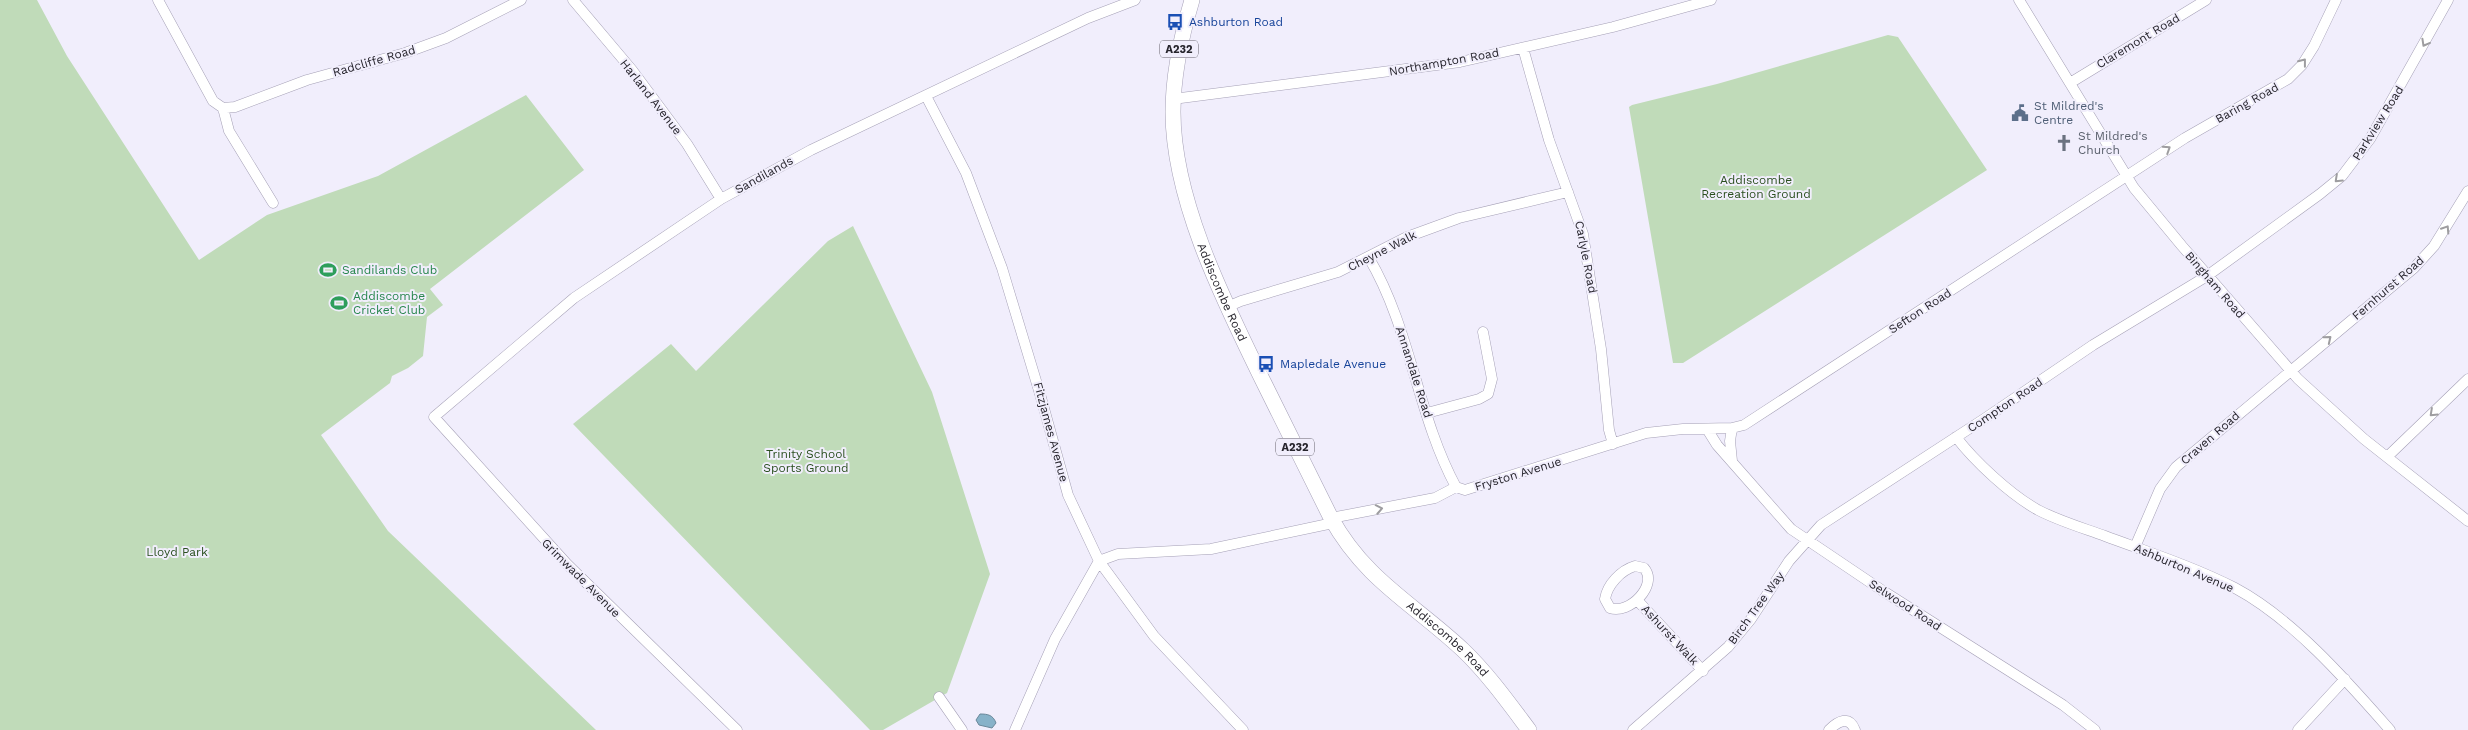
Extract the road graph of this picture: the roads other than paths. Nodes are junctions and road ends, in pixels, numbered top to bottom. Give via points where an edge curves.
1 (158, 0) edge
2 (521, 0) edge
3 (573, 0) edge
4 (1135, 0) edge
5 (1192, 0) edge
6 (1711, 0) edge
7 (2019, 0) edge
8 (2206, 0) edge
9 (2336, 0) edge
10 (2448, 0) edge
11 (1523, 48) junction
12 (2070, 83) junction
13 (926, 96) junction
14 (1173, 99) junction
15 (223, 108) junction
16 (2127, 177) junction
17 (2468, 191) edge
18 (1568, 192) junction
19 (722, 199) junction
20 (273, 203) dead end
21 (1369, 258) junction
22 (2208, 276) junction
23 (1227, 307) junction
24 (1483, 332) dead end
25 (2290, 370) junction
26 (2468, 379) edge
27 (1427, 413) junction
28 (434, 417) joint
29 (1732, 428) junction
30 (1707, 429) junction
31 (1956, 437) junction
32 (1613, 444) junction
33 (2387, 457) junction
34 (1732, 461) junction
35 (1456, 487) junction
36 (1332, 520) junction
37 (2468, 521) edge
38 (1806, 540) junction
39 (2135, 547) junction
40 (1099, 561) junction
41 (1637, 600) junction
42 (1703, 671) junction
43 (2345, 679) junction
44 (939, 698) dead end
45 (737, 730) edge
46 (962, 730) edge
47 (1015, 730) edge
48 (1243, 730) edge
49 (1529, 730) edge
50 (1633, 730) edge
51 (1828, 730) edge
52 (1855, 730) edge
53 (2095, 730) edge
54 (2298, 730) edge
55 (2390, 730) edge

1 - 15 street via 213,101
2 - 15 street, Radcliffe Road via 446,38 307,80 235,107
3 - 19 street, Harland Avenue via 632,70 687,144
4 - 13 street, Sandilands via 1088,18
5 - 14 highway, Addiscombe Road / A232 via 1177,55
6 - 11 street, Northampton Road
7 - 12 street, Bingham Road
8 - 12 street, Claremont Road
16 -> 9 street, Baring Road via 2237,106 2288,79 2314,46
10 -> 22 street, Parkview Road via 2379,124 2348,169 2320,194
11 - 14 street, Northampton Road via 1439,65
11 - 18 street, Carlyle Road via 1549,140
12 - 16 street, Bingham Road
13 - 19 street, Sandilands via 811,150
13 - 40 street, Fitzjames Avenue via 966,173 1002,268 1068,495
14 - 23 highway, Addiscombe Road / A232 via 1175,142 1181,173 1198,233
15 - 20 street via 229,131
16 - 22 street, Bingham Road
16 - 29 street, Sefton Road via 1750,421
25 -> 17 street, Fernhurst Road via 2425,257 2447,228
18 - 21 street, Cheyne Walk via 1459,218 1407,237
18 - 32 street, Carlyle Road via 1586,244
19 - 28 street, Sandilands via 574,298
21 - 23 street, Cheyne Walk via 1325,276
21 - 27 street, Annandale Road via 1400,328
22 - 25 street, Bingham Road
22 - 31 street, Compton Road via 2087,348
23 - 36 highway, Addiscombe Road / A232
24 - 27 street via 1492,379 1488,394
25 - 33 street, Bingham Road
25 - 39 street, Craven Road via 2176,467 2160,490
26 -> 33 street
27 - 35 street, Annandale Road
28 - 45 street, Grimwade Avenue via 567,564
29 - 30 street, Sefton Road
29 - 34 street
30 - 32 street, Fryston Avenue via 1657,431
30 - 34 street, Selwood Road
31 - 38 street, Compton Road via 1829,519
31 - 39 street, Ashburton Avenue via 1970,454 2036,509
32 - 35 street, Fryston Avenue via 1465,490
33 - 37 street, Bingham Road
34 - 38 street, Selwood Road via 1781,519
36 -> 35 street, Fryston Avenue via 1435,498
36 - 40 street via 1211,549 1118,554
36 - 49 highway, Addiscombe Road / A232 via 1368,570 1470,658 1493,682
38 - 42 street, Birch Tree Way via 1746,626
38 - 53 street, Selwood Road via 2063,705
39 - 43 street, Ashburton Avenue via 2217,580 2251,598 2281,620
40 - 47 street via 1055,639
40 - 48 street, Fitzjames Avenue via 1154,636
41 - 41 street, Ashurst Walk via 1614,609 1607,605 1605,599 1611,584 1635,566 1644,568 1648,577 1645,590
41 - 42 street, Ashurst Walk
42 - 50 street, Birch Tree Way
43 - 54 street
43 - 55 street, Ashburton Avenue
44 - 46 street
51 - 52 street via 1844,720

